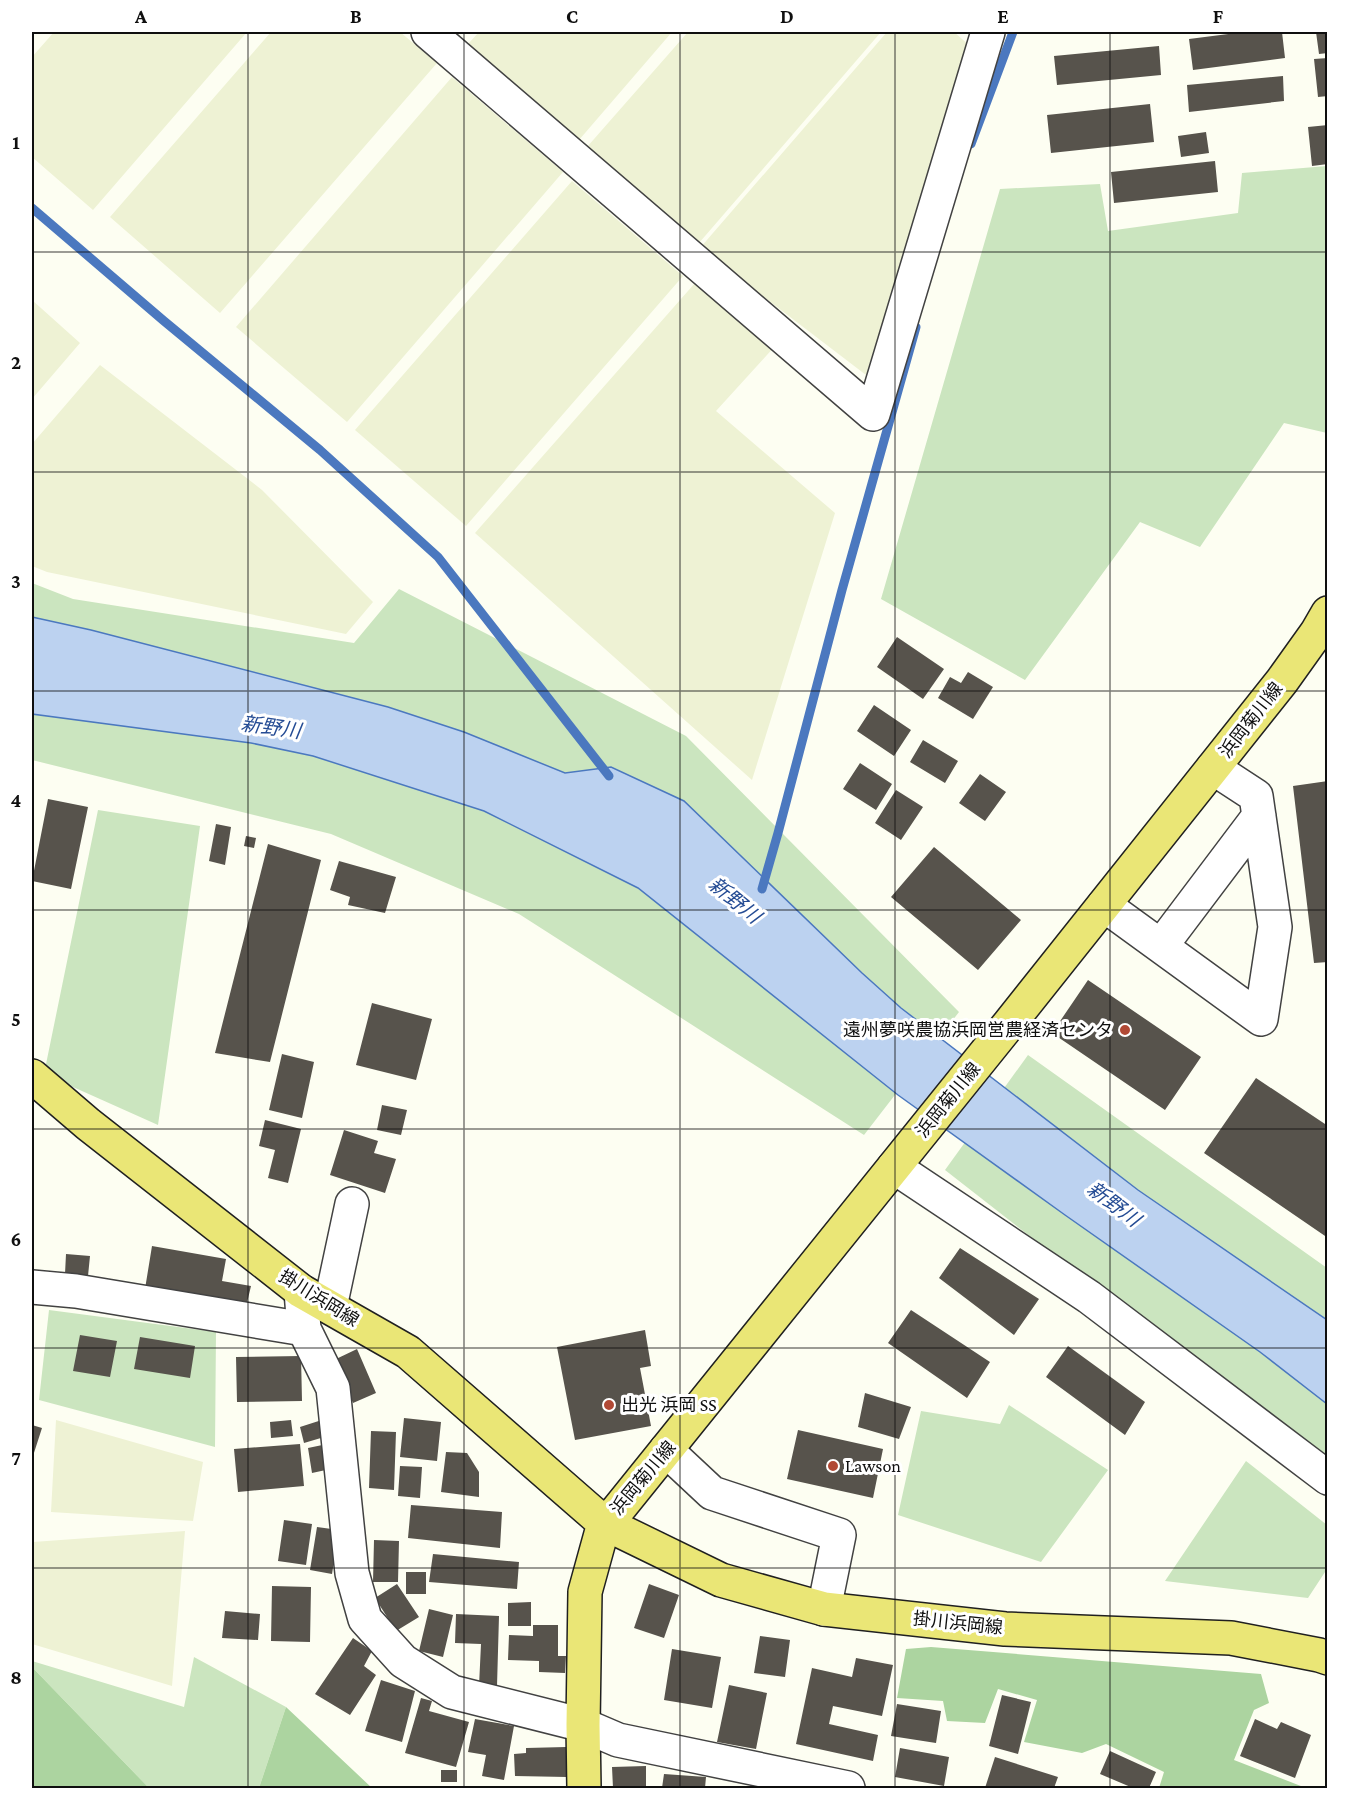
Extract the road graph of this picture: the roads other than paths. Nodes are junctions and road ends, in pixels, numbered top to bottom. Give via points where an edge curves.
1 (428, 32) edge
2 (988, 32) edge
3 (1328, 613) edge
4 (1213, 768) junction
5 (1259, 816) junction
6 (1104, 905) junction
7 (1161, 946) junction
8 (32, 1076) edge
9 (898, 1162) junction
10 (352, 1204) dead end
11 (32, 1287) edge
12 (301, 1290) junction
13 (330, 1307) junction
14 (304, 1329) junction
15 (666, 1450) junction
16 (1328, 1478) edge
17 (604, 1523) junction
18 (824, 1609) junction
19 (1328, 1658) edge
20 (583, 1725) junction
21 (584, 1788) edge
22 (848, 1788) edge

1 - 2 street via 873,414
3 - 4 main road, 浜岡菊川線 via 1282,681
4 - 5 street via 1256,796
4 - 6 main road, 浜岡菊川線
5 - 7 street
5 - 7 street via 1275,927 1261,1019
6 - 7 street
6 - 9 main road, 浜岡菊川線
8 - 12 main road, 掛川浜岡線
9 - 15 main road, 浜岡菊川線
9 - 16 street via 1089,1297
10 - 13 street
11 - 14 street via 76,1290
12 - 13 main road, 掛川浜岡線
12 - 14 street
13 - 17 main road, 掛川浜岡線 via 408,1352
14 - 20 street via 333,1388 352,1573 365,1619 403,1661 452,1692
15 - 17 main road, 浜岡菊川線
15 - 18 street via 712,1493 839,1535
17 - 18 main road, 掛川浜岡線 via 721,1580
17 - 20 main road via 585,1592
18 - 19 main road, 掛川浜岡線 via 1005,1629 1231,1638
20 - 21 main road
20 - 22 street via 618,1740

